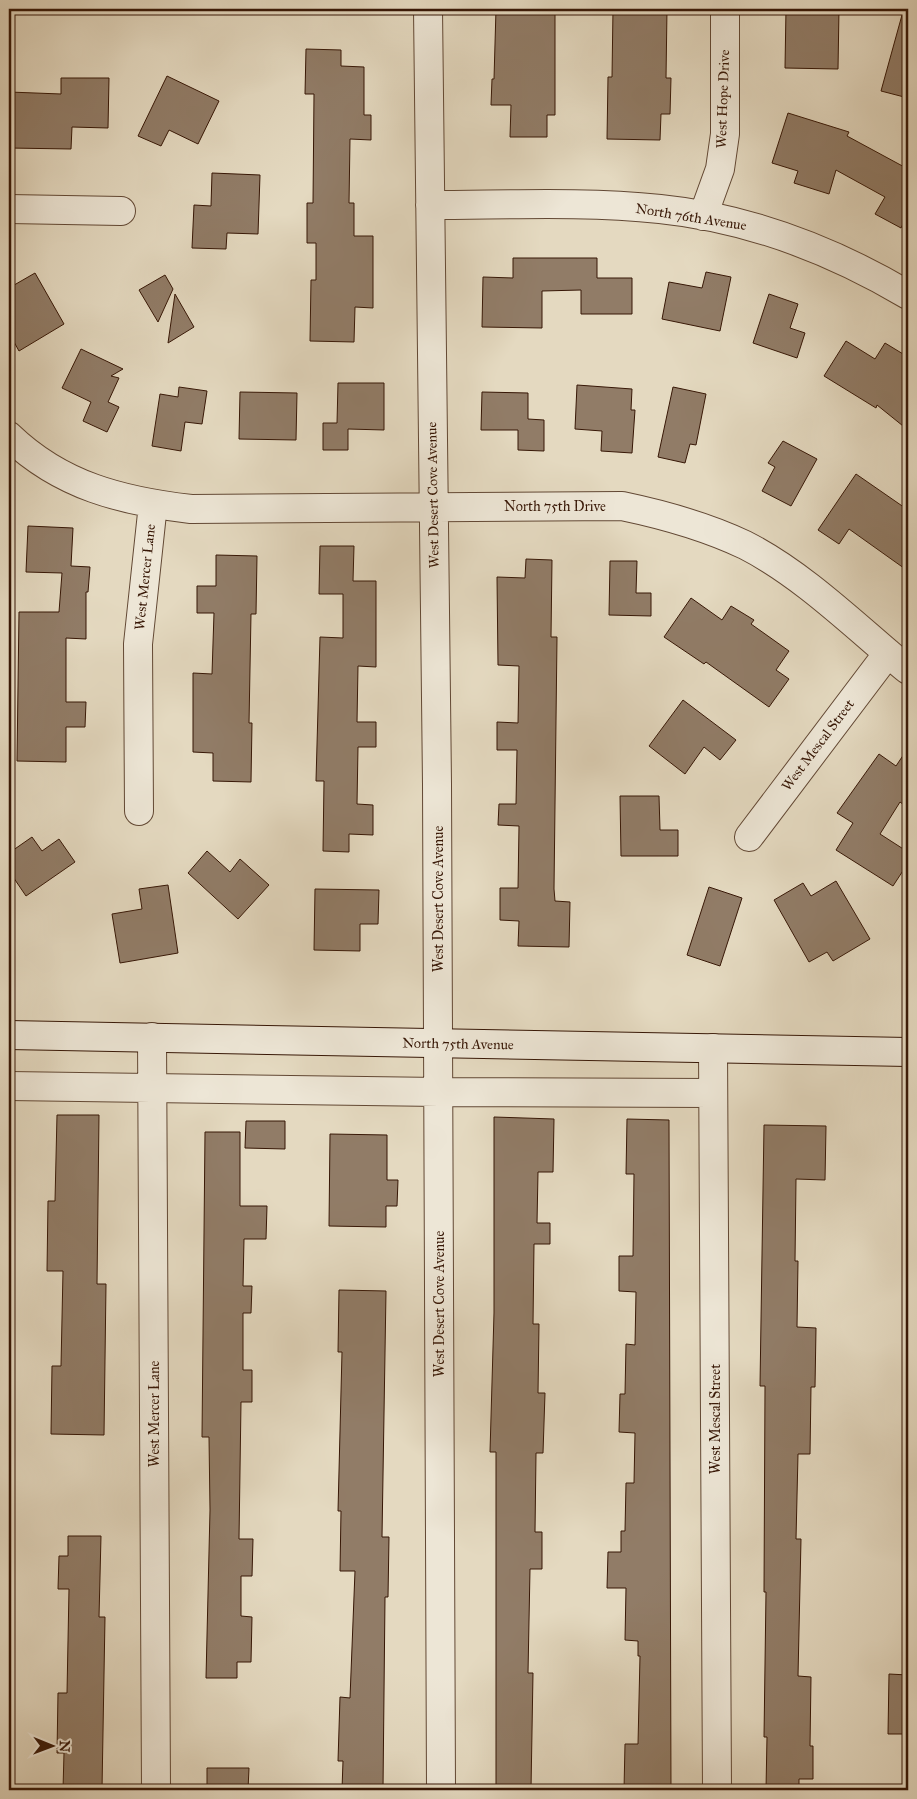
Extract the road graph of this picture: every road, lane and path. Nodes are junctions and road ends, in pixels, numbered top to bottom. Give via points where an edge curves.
1 (428, 9) edge
2 (725, 9) edge
3 (430, 205) junction
4 (9, 209) edge
5 (121, 211) dead end
6 (703, 216) junction
7 (908, 295) edge
8 (9, 436) edge
9 (153, 504) junction
10 (434, 506) junction
11 (898, 661) edge
12 (139, 811) dead end
13 (749, 837) dead end
14 (9, 1035) edge
15 (152, 1037) junction
16 (438, 1043) junction
17 (713, 1048) junction
18 (908, 1052) edge
19 (9, 1086) edge
20 (152, 1088) junction
21 (439, 1092) junction
22 (713, 1093) junction
23 (156, 1790) edge
24 (441, 1790) edge
25 (717, 1790) edge

1 - 3 street, West Desert Cove Avenue
2 - 6 street, West Hope Drive via 725,134 720,169
3 - 6 street, North 76th Avenue via 624,206
3 - 10 street, West Desert Cove Avenue
4 - 5 street
6 - 7 street, North 76th Avenue via 757,228 817,248
8 - 9 street, West Mercer Lane via 48,467 77,483
9 - 10 street, North 75th Drive via 192,509
9 - 12 street, West Mercer Lane via 138,644
10 - 11 street, North 75th Drive via 622,506 706,528 747,546 793,576
10 - 16 street, West Desert Cove Avenue
11 - 13 street, West Mescal Street
14 - 15 street, North 75th Avenue
15 - 16 street, North 75th Avenue
15 - 20 street, West Mercer Lane
16 - 17 street, North 75th Avenue
16 - 21 street, West Desert Cove Avenue
17 - 18 street, North 75th Avenue
17 - 22 street, West Mescal Street
19 - 20 street
20 - 21 street
20 - 23 street, West Mercer Lane
21 - 22 street
21 - 24 street, West Desert Cove Avenue
22 - 25 street, West Mescal Street

